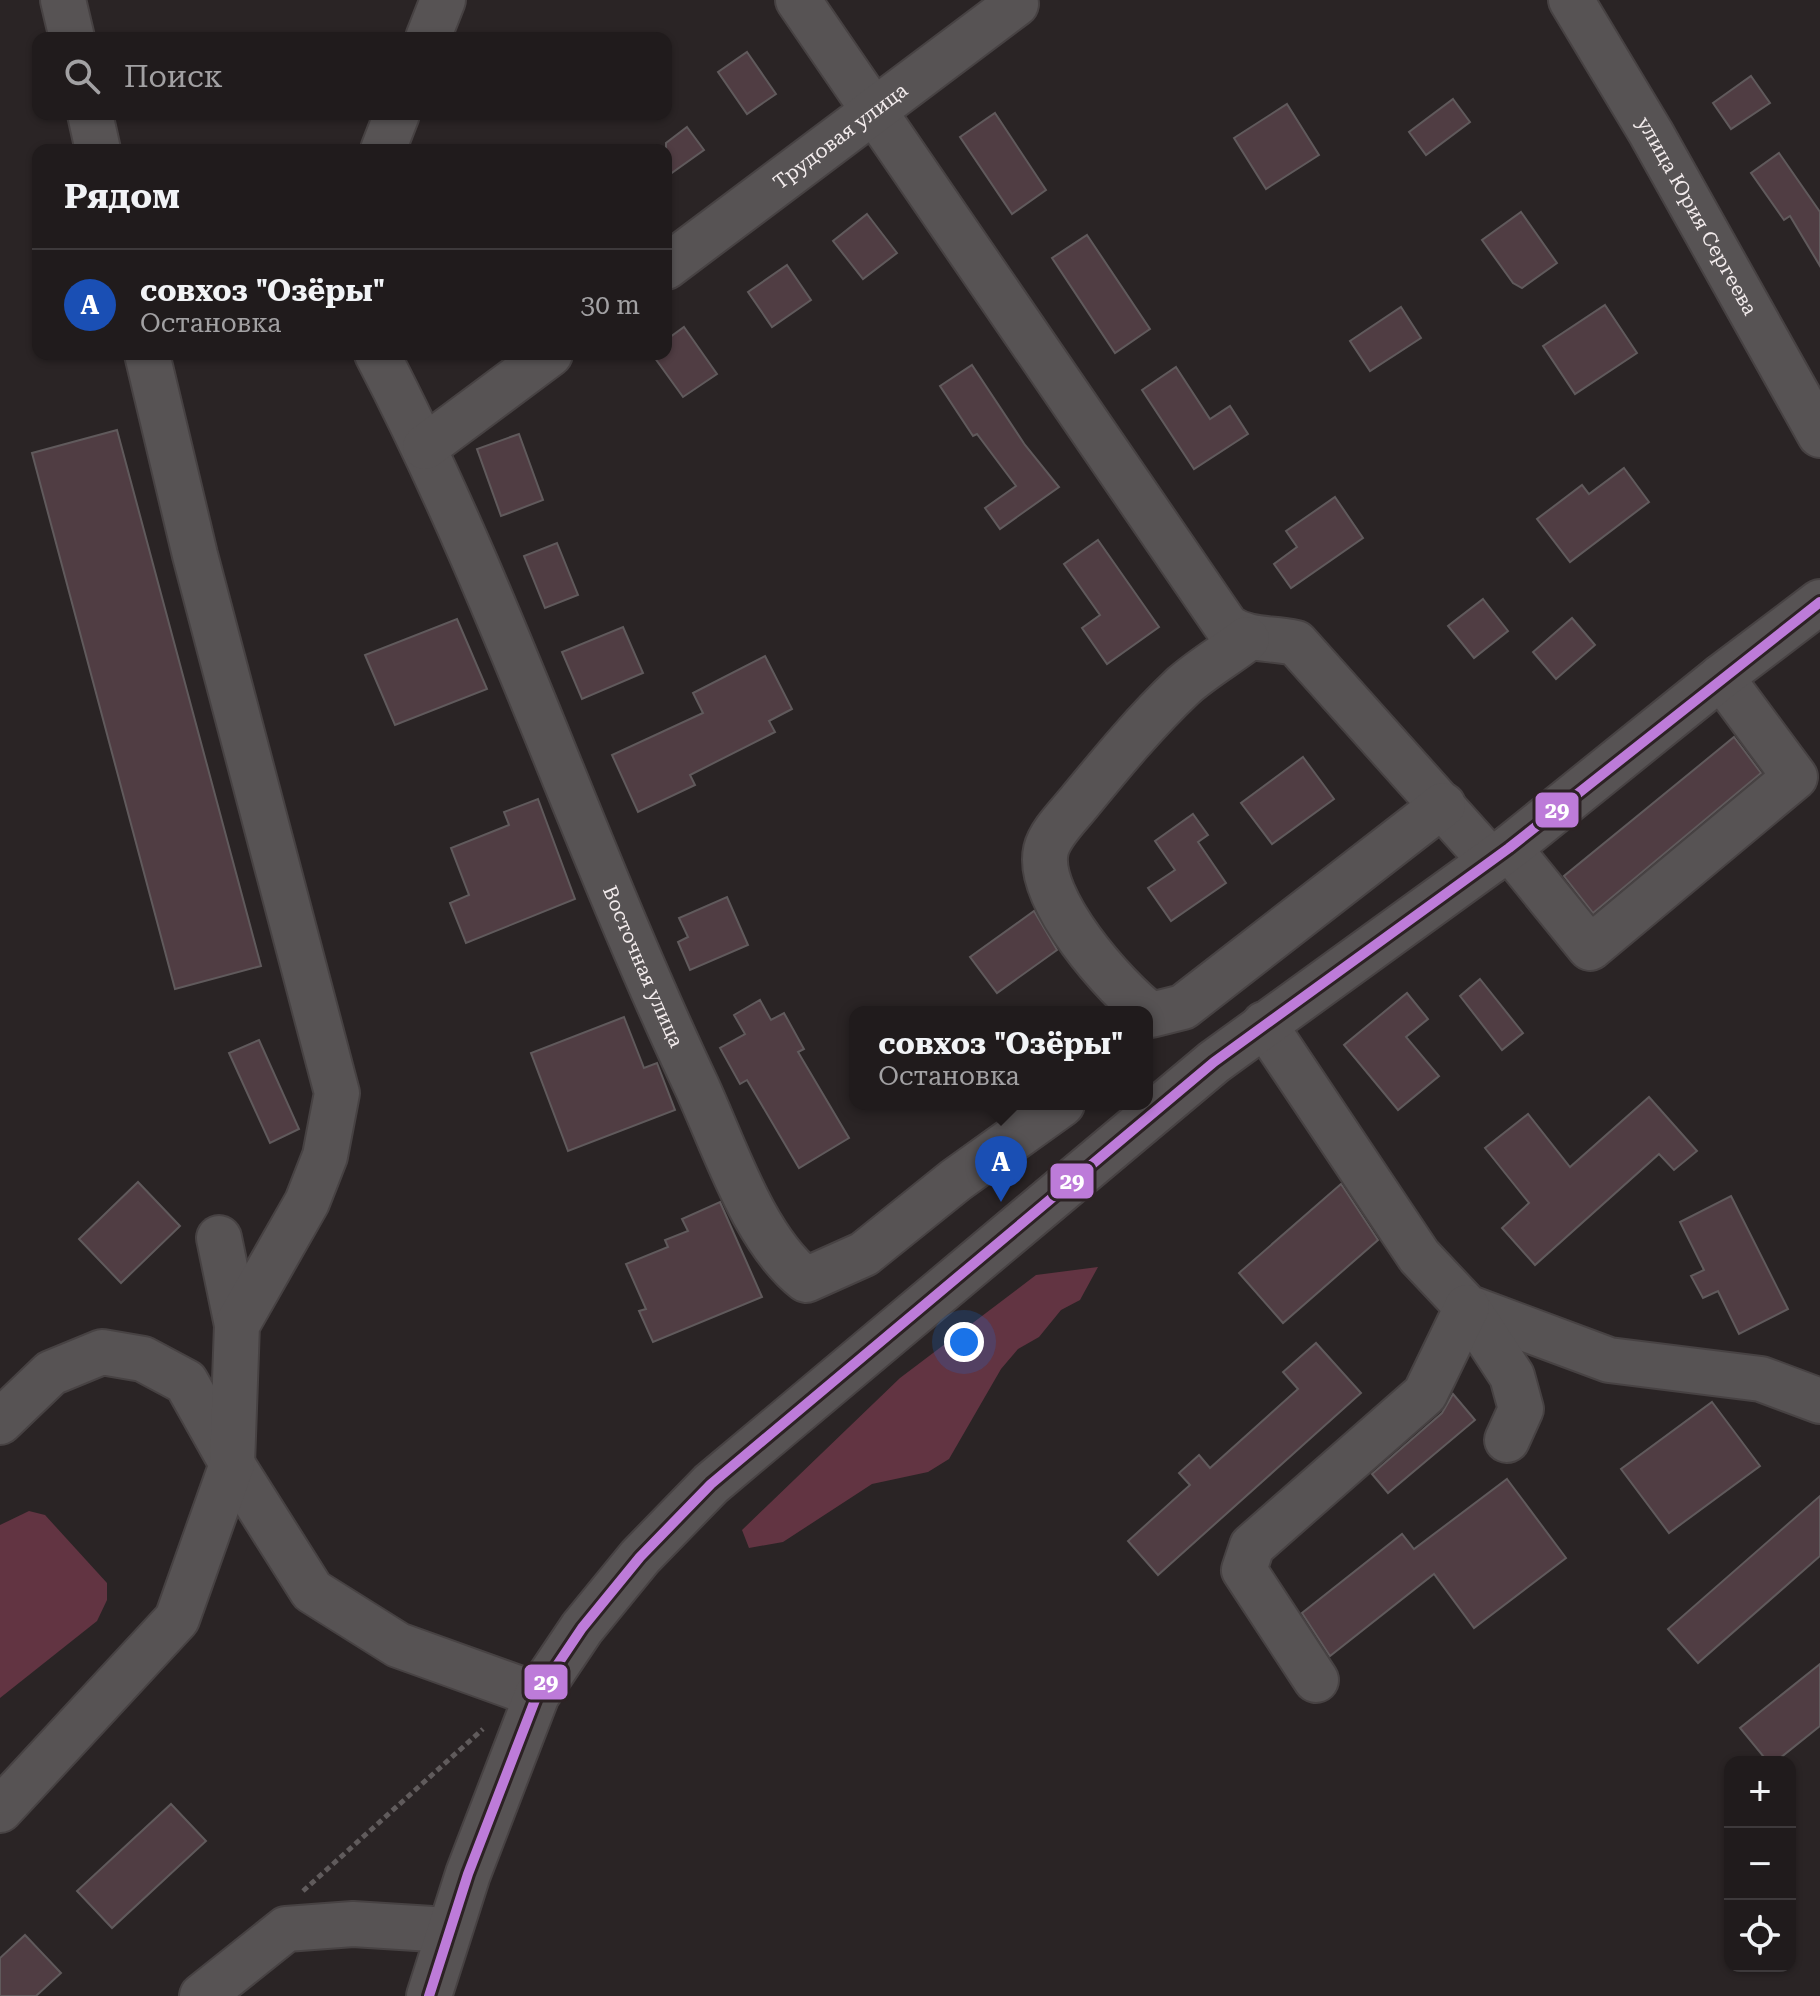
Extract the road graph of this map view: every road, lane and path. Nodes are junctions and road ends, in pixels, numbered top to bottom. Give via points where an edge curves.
1 (63, 0) edge
2 (443, 0) edge
3 (798, 0) edge
4 (1571, 0) edge
5 (1016, 4) dead end
6 (71, 32) edge
7 (430, 32) edge
8 (873, 113) junction
9 (91, 120) edge
10 (395, 120) edge
11 (97, 144) edge
12 (385, 144) edge
13 (672, 263) edge
14 (148, 360) edge
15 (380, 360) edge
16 (542, 360) edge
17 (1820, 435) edge
18 (425, 447) junction
19 (1820, 602) edge
20 (1247, 639) junction
21 (1721, 677) junction
22 (1443, 805) junction
23 (1500, 855) junction
24 (1139, 1006) edge
25 (1153, 1014) edge
26 (1264, 1024) junction
27 (1054, 1110) edge
28 (1087, 1110) edge
29 (1116, 1142) junction
30 (219, 1238) dead end
31 (1467, 1307) junction
32 (237, 1325) junction
33 (1820, 1401) edge
34 (0, 1422) edge
35 (1507, 1440) dead end
36 (232, 1464) junction
37 (1316, 1680) dead end
38 (537, 1695) junction
39 (495, 1718) dead end
40 (0, 1810) edge
41 (293, 1900) dead end
42 (448, 1930) junction
43 (202, 1996) edge
44 (429, 1996) edge

1 - 6 street
2 - 7 street
3 - 8 street
4 - 17 street, улица Юрия Сергеева
5 - 8 street, Трудовая улица
8 - 13 street, Трудовая улица
8 - 20 street via 1227,627
9 - 11 street
10 - 12 street
14 - 32 street via 337,1093 325,1156 307,1202
15 - 18 street, Восточная улица
16 - 18 street
18 - 27 street, Восточная улица via 655,999 754,1210 785,1264 806,1280 864,1254
19 - 21 street
20 - 22 street via 1296,643
20 - 24 street via 1184,685 1119,753 1046,851 1051,892 1066,921
21 - 23 street
21 - 23 street via 1795,777 1590,948
22 - 23 street
22 - 25 street via 1183,1007
23 - 26 street
26 - 29 street
26 - 31 street via 1419,1256
28 - 29 street
29 - 38 street via 711,1484 640,1557 582,1628
30 - 32 street
31 - 33 street via 1609,1360 1761,1379
31 - 35 street via 1512,1376 1521,1409
31 - 37 street via 1425,1394 1252,1546 1244,1570
32 - 36 street
34 - 36 street via 51,1373 102,1352 143,1359 186,1382
36 - 38 street via 312,1591 398,1645
36 - 40 street via 177,1619
38 - 42 street
39 - 41 path
42 - 43 street via 353,1924 286,1929
42 - 44 street

